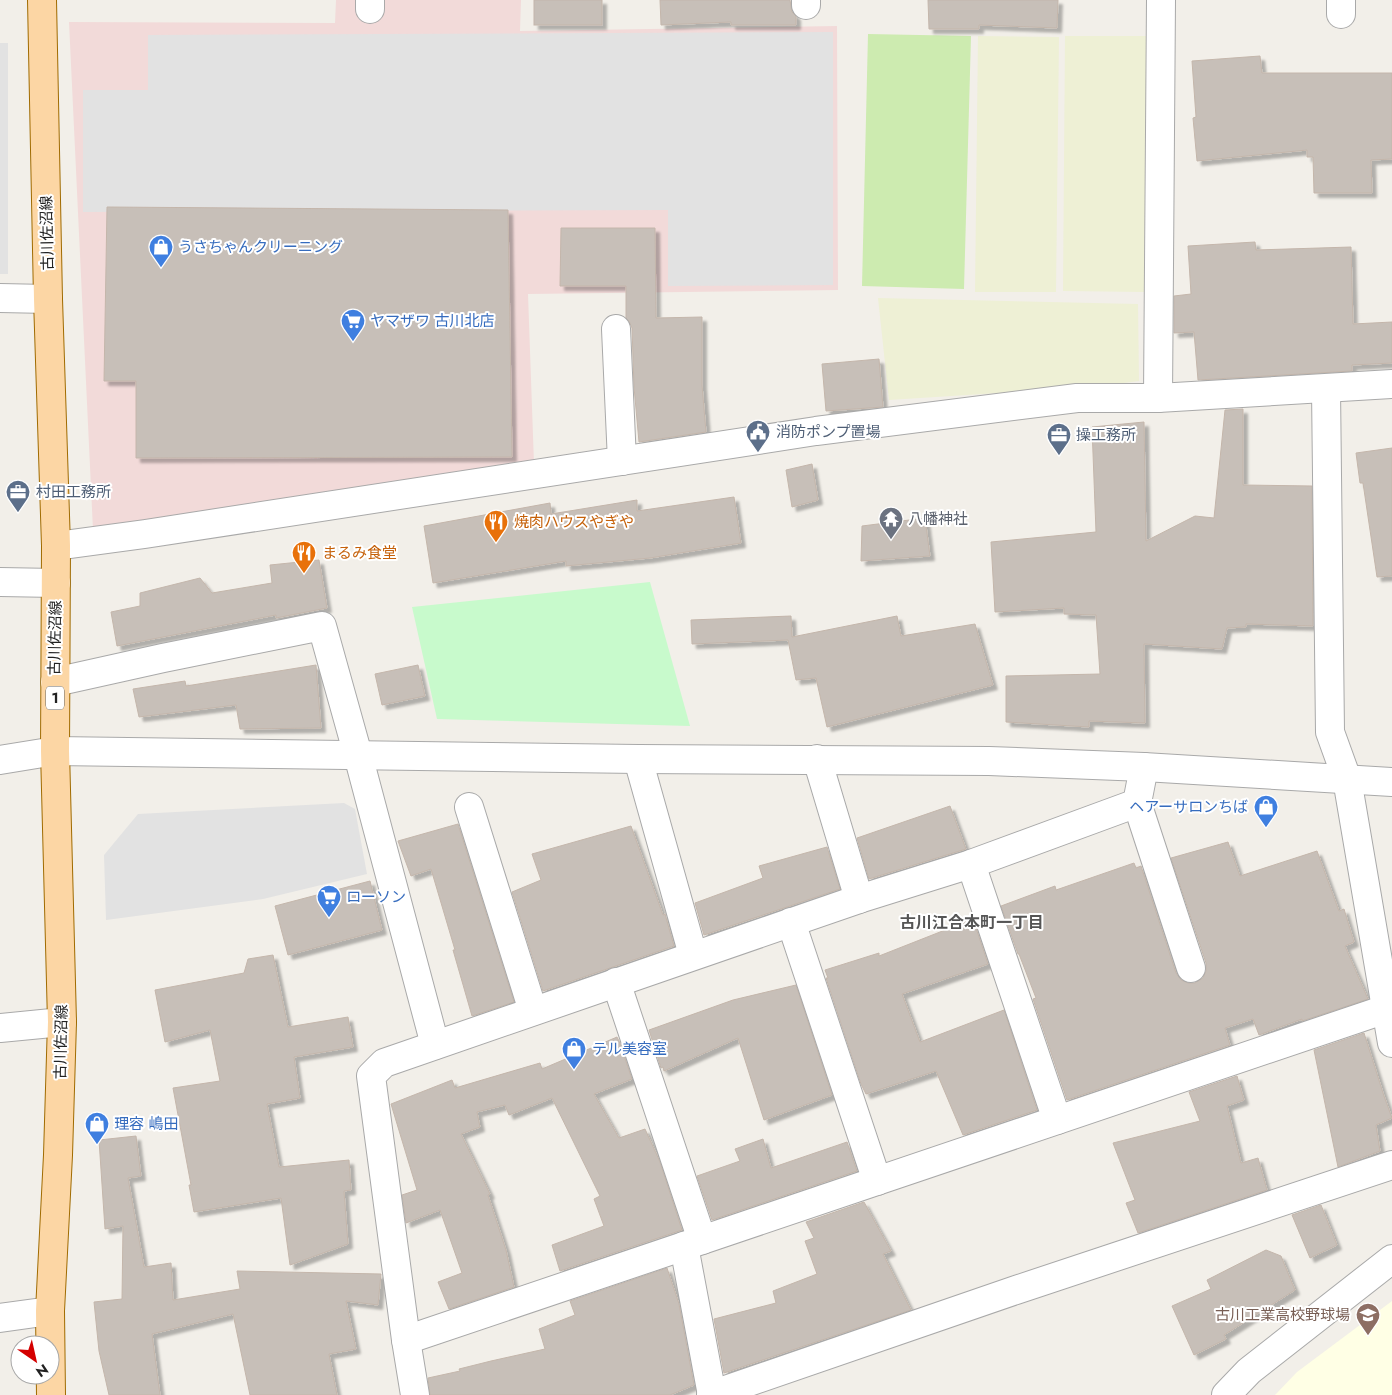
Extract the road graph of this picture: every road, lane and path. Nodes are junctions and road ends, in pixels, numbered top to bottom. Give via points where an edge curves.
1 (42, 0) edge
2 (1161, 0) edge
3 (0, 298) edge
4 (48, 299) junction
5 (616, 329) dead end
6 (1392, 384) edge
7 (1326, 389) junction
8 (1158, 398) junction
9 (622, 461) junction
10 (56, 546) junction
11 (0, 582) edge
12 (56, 583) junction
13 (55, 682) junction
14 (55, 751) junction
15 (358, 755) junction
16 (638, 759) junction
17 (817, 759) junction
18 (0, 760) edge
19 (1144, 767) junction
20 (1347, 779) junction
21 (1392, 782) edge
22 (1137, 804) junction
23 (469, 807) dead end
24 (971, 864) junction
25 (859, 899) junction
26 (791, 922) junction
27 (1384, 954) edge
28 (694, 955) junction
29 (1191, 968) dead end
30 (616, 982) junction
31 (1386, 1009) junction
32 (533, 1011) junction
33 (62, 1022) junction
34 (0, 1028) edge
35 (1392, 1043) edge
36 (435, 1045) junction
37 (1057, 1120) junction
38 (1392, 1165) edge
39 (878, 1181) junction
40 (693, 1243) junction
41 (1392, 1259) edge
42 (50, 1312) junction
43 (0, 1318) edge
44 (406, 1340) junction
45 (50, 1395) edge
46 (415, 1395) edge
47 (712, 1395) edge
48 (1226, 1395) edge

1 - 4 main road, 古川佐沼線 / 1
2 - 8 street
3 - 4 street
4 - 10 main road, 古川佐沼線 / 1
5 - 9 street
6 - 7 street
7 - 8 street
7 - 20 street via 1330,732
8 - 9 street via 1077,398 816,431
9 - 10 street
10 - 12 main road, 古川佐沼線 / 1
11 - 12 street
12 - 13 main road, 古川佐沼線 / 1
13 - 14 main road, 古川佐沼線 / 1
13 - 15 street via 322,626
14 - 15 street
14 - 18 street
14 - 33 main road, 古川佐沼線 / 1
15 - 16 street
15 - 36 street
16 - 17 street
16 - 28 street
17 - 19 street
17 - 25 street
19 - 20 street
19 - 22 street
20 - 21 street
20 - 27 street
22 - 24 street
22 - 29 street
23 - 32 street
24 - 25 street
24 - 37 street
25 - 26 street
26 - 28 street
26 - 39 street
27 - 31 street
28 - 30 street
30 - 32 street
30 - 40 street
31 - 35 street
31 - 37 street
32 - 36 street
33 - 34 street
33 - 42 main road, 古川佐沼線 / 1
36 - 44 street via 384,1063 372,1076
37 - 39 street
38 - 47 street
39 - 40 street
40 - 44 street
40 - 47 street
41 - 48 street via 1248,1371
42 - 43 street
42 - 45 main road, 古川佐沼線 / 1
44 - 46 street

